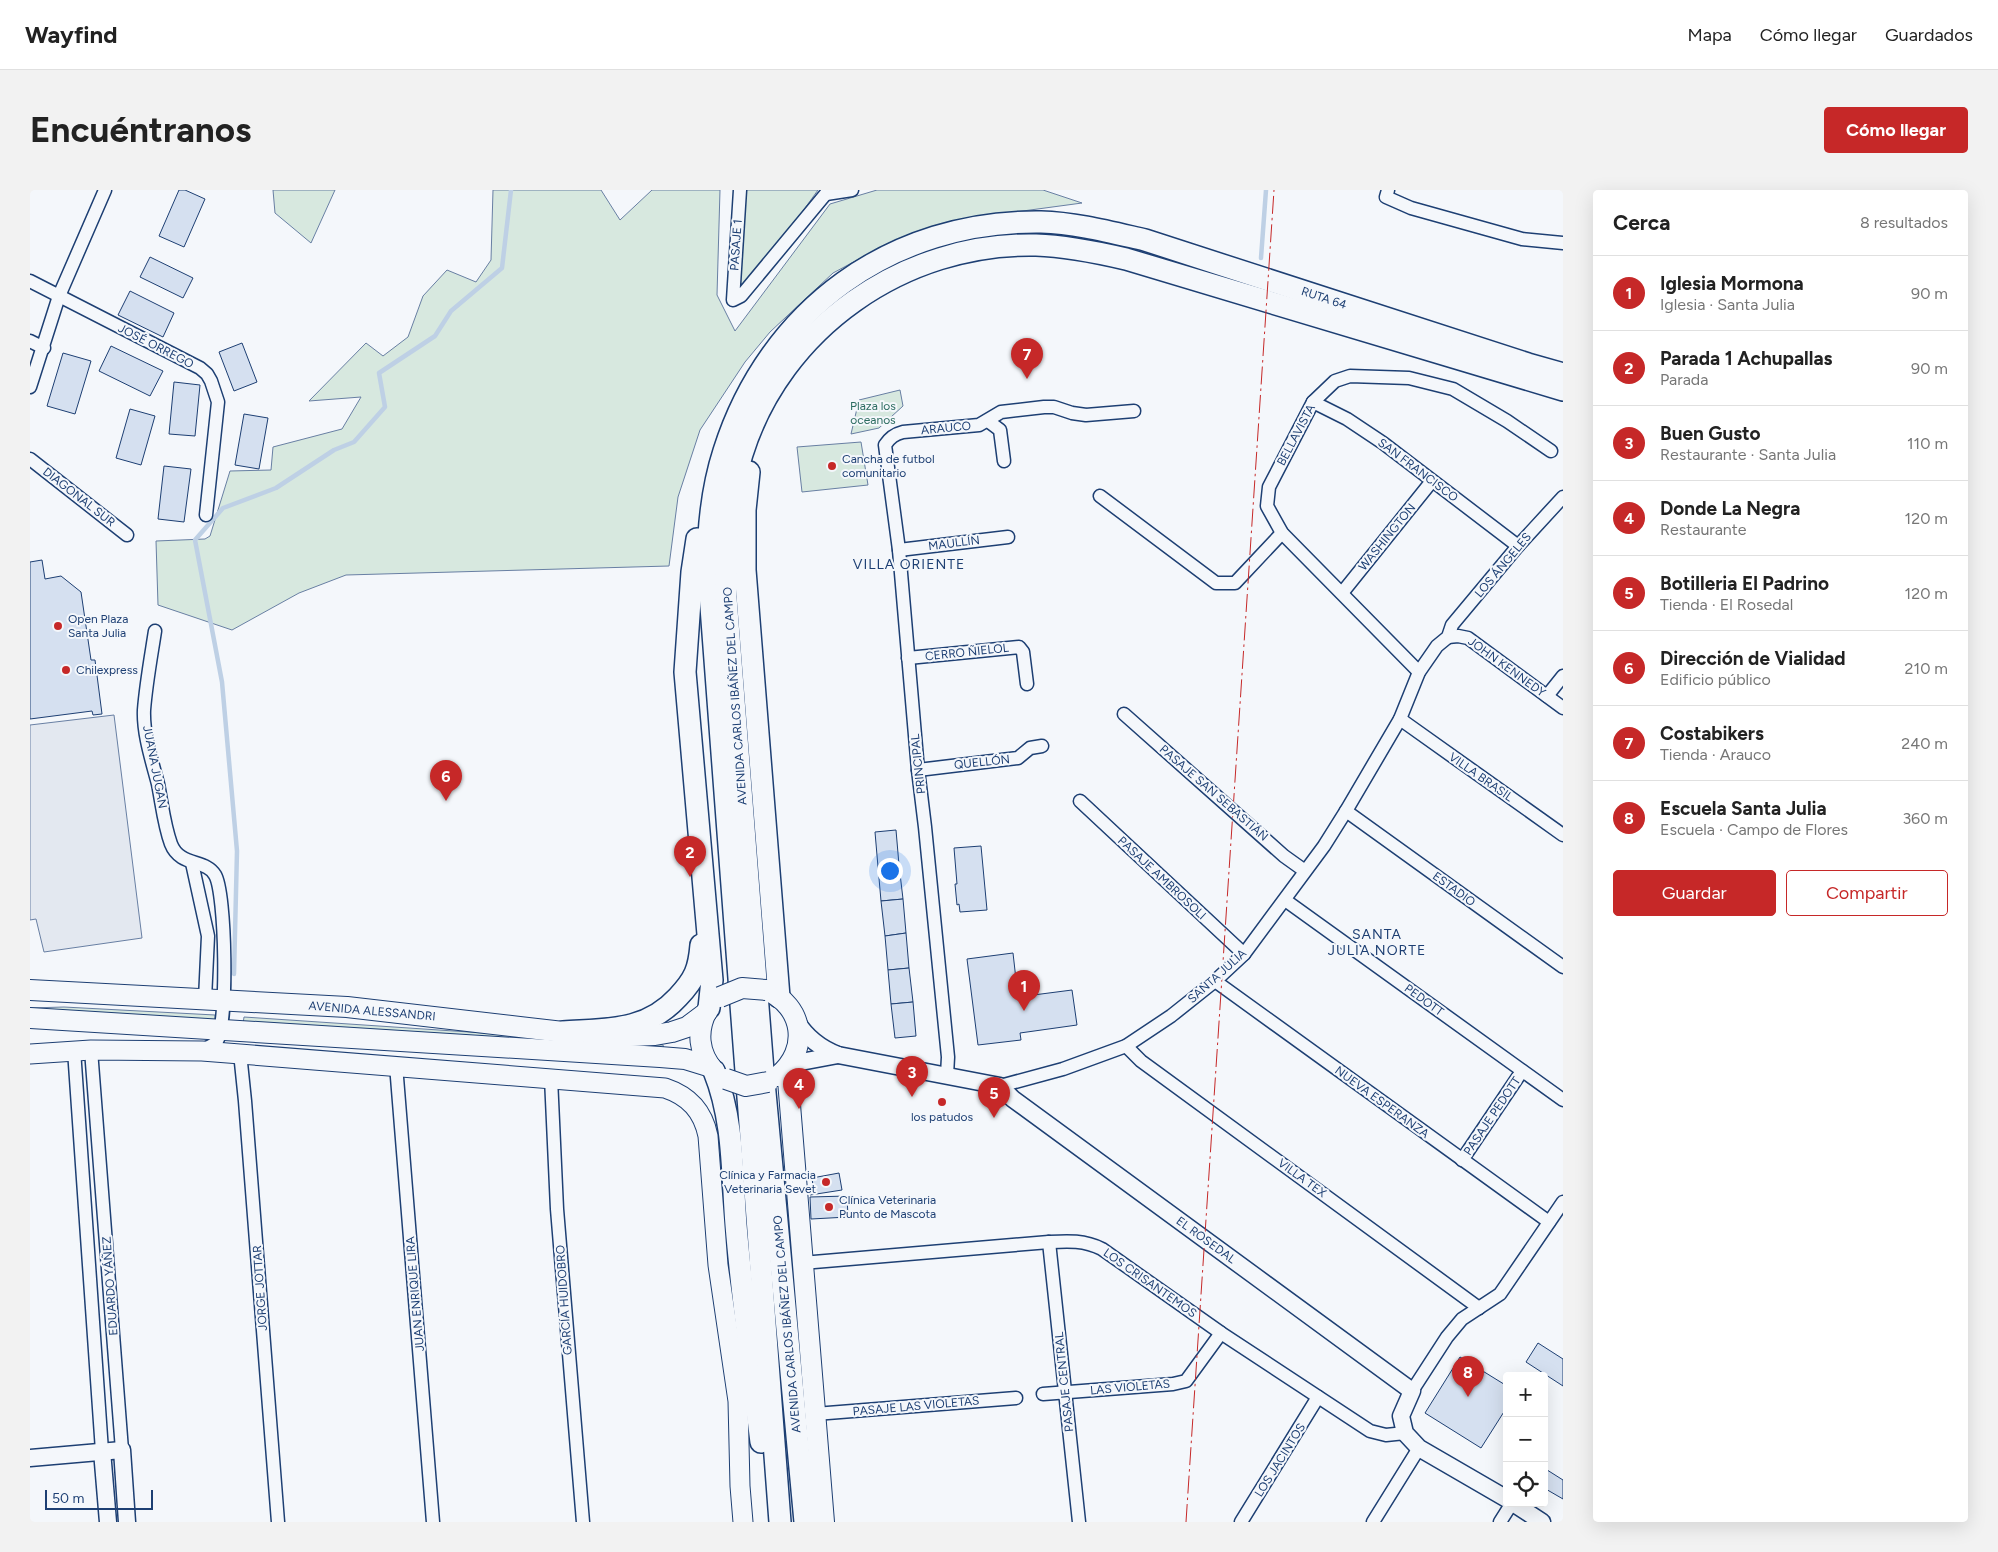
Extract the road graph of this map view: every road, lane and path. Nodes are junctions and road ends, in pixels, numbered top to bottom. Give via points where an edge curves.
1 (105, 190) edge
2 (740, 190) edge
3 (852, 190) edge
4 (827, 192) edge
5 (1387, 194) edge
6 (1084, 225) joint
7 (1563, 243) edge
8 (30, 281) edge
9 (1228, 289) joint
10 (59, 296) junction
11 (30, 341) edge
12 (44, 348) junction
13 (1563, 374) edge
14 (30, 387) edge
15 (1563, 390) edge
16 (1313, 402) junction
17 (761, 408) junction
18 (1134, 411) dead end
19 (988, 421) junction
20 (1551, 451) dead end
21 (885, 452) joint
22 (30, 459) edge
23 (1004, 461) dead end
24 (718, 474) junction
25 (1432, 481) junction
26 (1100, 496) dead end
27 (1563, 497) edge
28 (206, 515) dead end
29 (1282, 533) junction
30 (127, 536) dead end
31 (1008, 537) dead end
32 (1518, 546) junction
33 (899, 550) junction
34 (1342, 593) junction
35 (155, 631) dead end
36 (1448, 637) junction
37 (908, 658) junction
38 (1419, 672) junction
39 (1563, 676) edge
40 (1027, 684) dead end
41 (1547, 696) junction
42 (1563, 708) edge
43 (1124, 714) dead end
44 (1400, 719) junction
45 (1042, 746) dead end
46 (918, 770) junction
47 (1080, 801) dead end
48 (1346, 811) junction
49 (1563, 835) edge
50 (192, 863) junction
51 (1305, 871) junction
52 (704, 900) junction
53 (1285, 900) junction
54 (1244, 954) junction
55 (1563, 967) edge
56 (1215, 981) junction
57 (30, 990) edge
58 (772, 993) junction
59 (214, 1000) junction
60 (712, 1006) junction
61 (30, 1018) edge
62 (797, 1022) junction
63 (221, 1031) junction
64 (563, 1032) junction
65 (1126, 1046) junction
66 (82, 1050) junction
67 (202, 1051) junction
68 (240, 1053) junction
69 (30, 1054) edge
70 (838, 1055) junction
71 (396, 1065) junction
72 (789, 1066) junction
73 (1522, 1071) junction
74 (717, 1072) junction
75 (947, 1076) junction
76 (551, 1078) junction
77 (1000, 1086) junction
78 (1563, 1100) edge
79 (1462, 1160) junction
80 (1563, 1202) edge
81 (1548, 1222) junction
82 (1048, 1242) junction
83 (802, 1263) junction
84 (1479, 1308) junction
85 (1221, 1332) junction
86 (1412, 1391) junction
87 (1065, 1393) junction
88 (1043, 1394) dead end
89 (1318, 1397) junction
90 (1016, 1398) dead end
91 (815, 1414) junction
92 (1405, 1433) junction
93 (1419, 1448) junction
94 (122, 1450) junction
95 (102, 1451) junction
96 (30, 1458) edge
97 (1503, 1497) edge
98 (1510, 1507) edge
99 (1519, 1507) edge
100 (108, 1522) edge
101 (127, 1522) edge
102 (278, 1522) edge
103 (433, 1522) edge
104 (583, 1522) edge
105 (743, 1522) edge
106 (779, 1522) edge
107 (805, 1522) edge
108 (824, 1522) edge
109 (1079, 1522) edge
110 (1241, 1522) edge
111 (1373, 1522) edge
112 (1500, 1522) edge
113 (1542, 1522) edge

1 - 10 street
2 - 4 street, PASAJE 1 via 733,300 741,296
3 - 4 street
5 - 7 street via 1411,208 1522,239
6 - 13 highway, RUTA 64 via 1145,240
6 - 24 highway, AVENIDA CARLOS IBÁÑEZ DEL CAMPO via 1041,222 965,229 915,243 848,278 810,310 773,354 738,414
8 - 10 street, JOSÉ ORREGO
9 - 15 highway, RUTA 64
9 - 17 highway, AVENIDA CARLOS IBÁÑEZ DEL CAMPO via 1126,258 1074,248 1016,245 959,253 895,276 850,304 798,352
10 - 12 street
10 - 28 street, JOSÉ ORREGO via 207,374 218,402
11 - 12 street
12 - 14 street
16 - 20 street, BELLAVISTA via 1335,380 1350,376 1409,378 1453,389
16 - 25 street, SAN FRANCISCO via 1347,419
16 - 29 street, BELLAVISTA via 1269,487 1266,506
17 - 58 highway via 748,480 744,540
17 - 107 highway, AVENIDA CARLOS IBÁÑEZ DEL CAMPO via 742,455 729,508 726,597
18 - 19 street, ARAUCO via 1086,415 1044,407 1001,412
19 - 21 street, ARAUCO via 969,427 903,432 889,439
19 - 23 street via 1000,430
21 - 33 street, PRINCIPAL
22 - 30 street, DIAGONAL SUR
24 - 52 highway via 695,551 685,672
24 - 106 highway, AVENIDA CARLOS IBÁÑEZ DEL CAMPO via 708,544 708,590
25 - 32 street, SAN FRANCISCO
25 - 34 street, WASHINGTON
26 - 29 street via 1216,583 1235,583
27 - 32 street, LOS ÁNGELES
29 - 34 street, BELLAVISTA
31 - 33 street, MAULLÍN
32 - 36 street, LOS ÁNGELES via 1452,625
33 - 37 street, PRINCIPAL
34 - 38 street, BELLAVISTA
35 - 50 street, JUANA JUGAN via 144,711 146,734 172,845 179,856
36 - 38 street, SANTA JULIA via 1437,646
36 - 41 street, JOHN KENNEDY via 1468,638
37 - 40 street, CERRO ÑIELOL via 1019,647 1023,652
37 - 46 street, PRINCIPAL
38 - 44 street, SANTA JULIA
39 - 41 street
41 - 42 street, JOHN KENNEDY
43 - 51 street, PASAJE SAN SEBASTIÁN
44 - 48 street, SANTA JULIA
44 - 49 street, VILLA BRASIL
45 - 46 street, QUELLÓN via 1030,748 1018,758
46 - 75 street, PRINCIPAL via 948,1057
47 - 54 street, PASAJE AMBROSOLI
48 - 51 street, SANTA JULIA
48 - 55 street, ESTADIO
50 - 59 street via 208,936
50 - 59 street, JUANA JUGAN via 210,869 217,877 225,936
51 - 53 street, SANTA JULIA
52 - 60 highway
52 - 64 highway via 700,965 688,987 674,1002 651,1019 629,1026
53 - 54 street, SANTA JULIA
53 - 73 street, PEDOTT
54 - 56 street, SANTA JULIA
56 - 65 street, SANTA JULIA
56 - 79 street, NUEVA ESPERANZA
57 - 59 main road, AVENIDA ALESSANDRI
58 - 60 main road, bridge via 742,988
58 - 62 main road via 788,1005
59 - 63 street
59 - 64 main road, AVENIDA ALESSANDRI via 346,1007
60 - 64 main road, AVENIDA ALESSANDRI via 687,1026 655,1035
60 - 74 main road via 701,1026 700,1040 703,1054
61 - 63 main road
62 - 70 street, SANTA JULIA via 809,1038
62 - 72 main road via 798,1047
63 - 67 street via 216,1042
63 - 74 main road via 685,1059
65 - 77 street, SANTA JULIA via 1063,1069
65 - 84 street, VILLA TEX via 1141,1061
66 - 67 main road
66 - 69 main road
66 - 94 street, EDUARDO YÁÑEZ
66 - 95 street, EDUARDO YÁÑEZ
67 - 68 main road
68 - 71 main road
68 - 102 street, JORGE JOTTAR
70 - 72 street, SANTA JULIA
70 - 75 street, SANTA JULIA
71 - 76 main road
71 - 103 street, JUAN ENRIQUE LIRA
72 - 74 main road, bridge via 768,1082 746,1086
72 - 83 main road, AVENIDA CARLOS IBÁÑEZ DEL CAMPO
73 - 78 street, PEDOTT
73 - 79 street, PASAJE PEDOTT
74 - 106 highway via 726,1109 740,1273 762,1457
75 - 77 street, SANTA JULIA
76 - 104 street, GARCÍA HUIDOBRO via 557,1209
76 - 105 main road via 665,1088 689,1100 702,1116 708,1136 719,1274 738,1401
77 - 86 street, EL ROSEDAL via 1013,1099
79 - 81 street, NUEVA ESPERANZA
80 - 81 street
81 - 84 street via 1500,1294
82 - 83 street, LOS CRISANTEMOS
82 - 85 street, LOS CRISANTEMOS via 1076,1240 1102,1249
82 - 87 street, PASAJE CENTRAL
83 - 91 main road, AVENIDA CARLOS IBÁÑEZ DEL CAMPO
84 - 86 street via 1462,1319 1447,1336
85 - 87 street, LAS VIOLETAS via 1186,1381
85 - 89 street, LOS CRISANTEMOS
86 - 92 street via 1401,1416
87 - 88 street, LAS VIOLETAS
87 - 109 street, PASAJE CENTRAL
89 - 92 street, LOS CRISANTEMOS via 1370,1431 1386,1435
89 - 110 street, LOS JACINTOS
90 - 91 street, PASAJE LAS VIOLETAS
91 - 108 main road, AVENIDA CARLOS IBÁÑEZ DEL CAMPO
92 - 93 street
93 - 97 street
93 - 111 street
94 - 95 street
94 - 101 street, EDUARDO YÁÑEZ
95 - 96 street
95 - 100 street, EDUARDO YÁÑEZ
98 - 112 street
99 - 113 street

